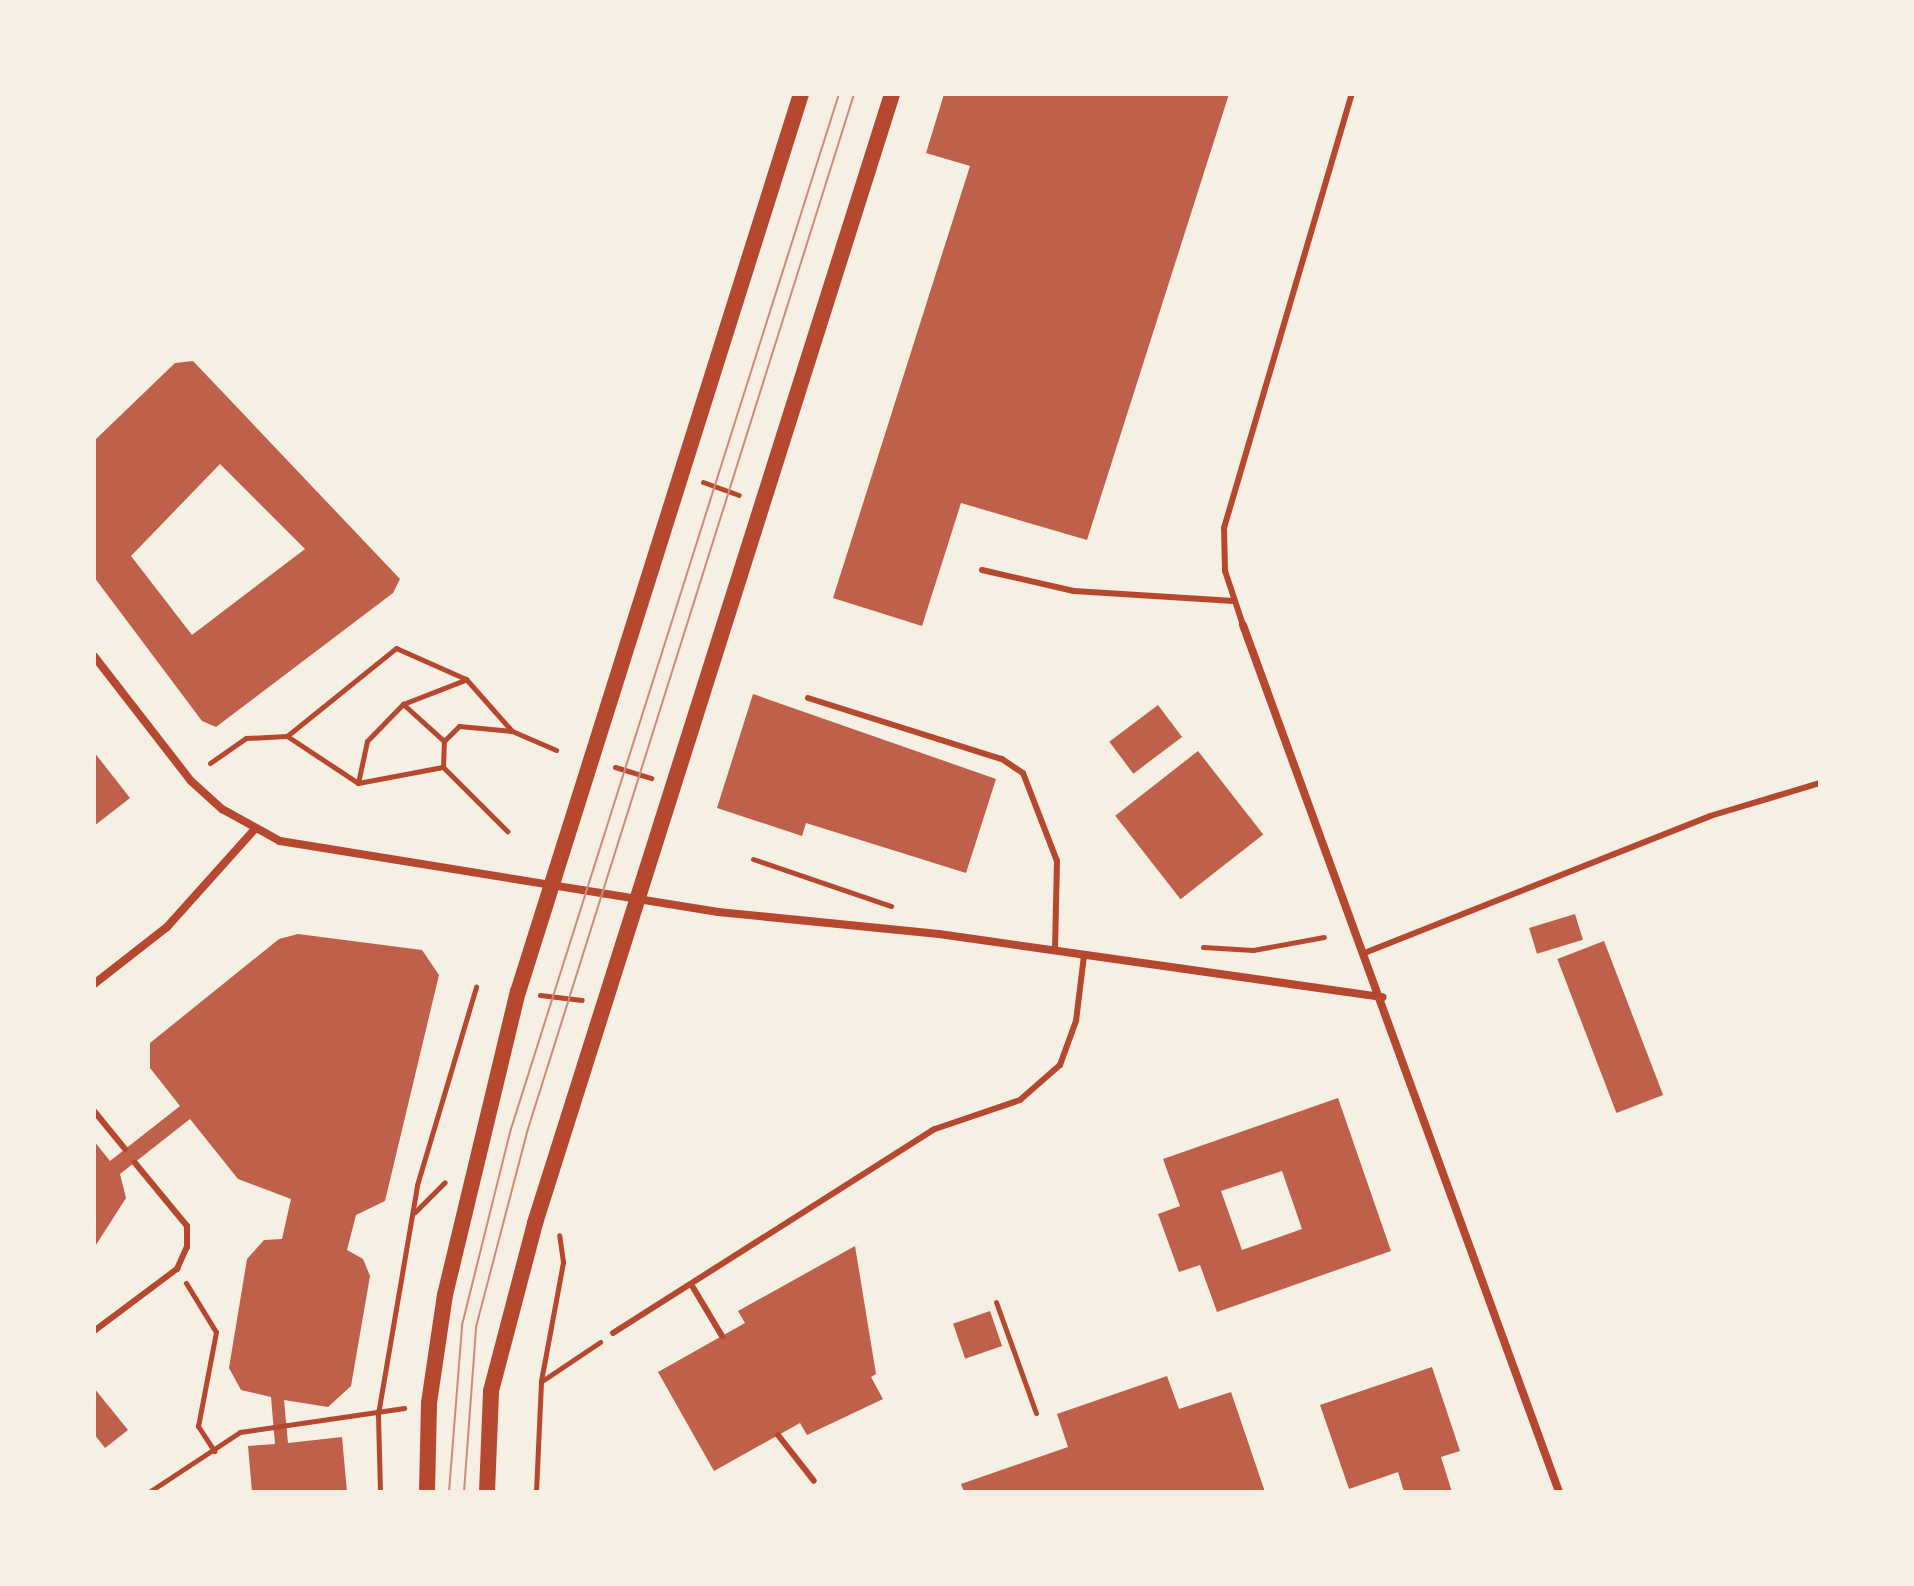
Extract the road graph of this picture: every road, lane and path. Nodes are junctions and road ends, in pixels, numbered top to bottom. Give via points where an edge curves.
1 (801, 94) edge
2 (892, 94) edge
3 (1352, 94) edge
4 (681, 475) junction
5 (763, 503) junction
6 (982, 570) dead end
7 (1234, 601) junction
8 (1243, 625) joint
9 (94, 656) edge
10 (466, 679) junction
11 (808, 698) dead end
12 (403, 704) junction
13 (512, 731) junction
14 (287, 736) junction
15 (444, 741) junction
16 (556, 750) dead end
17 (210, 763) dead end
18 (604, 764) dead end
19 (443, 767) junction
20 (659, 781) dead end
21 (358, 783) junction
22 (1820, 783) edge
23 (254, 830) junction
24 (507, 831) dead end
25 (753, 859) dead end
26 (552, 882) junction
27 (638, 898) junction
28 (903, 908) dead end
29 (1324, 937) dead end
30 (1188, 946) dead end
31 (1055, 951) junction
32 (1367, 952) junction
33 (1084, 956) junction
34 (94, 984) edge
35 (476, 987) dead end
36 (531, 994) dead end
37 (1383, 997) junction
38 (589, 1001) dead end
39 (94, 1111) edge
40 (125, 1149) dead end
41 (135, 1163) dead end
42 (563, 1262) dead end
43 (177, 1269) junction
44 (691, 1284) junction
45 (996, 1302) dead end
46 (94, 1331) edge
47 (613, 1333) joint
48 (722, 1336) dead end
49 (541, 1381) junction
50 (429, 1403) junction
51 (1036, 1413) dead end
52 (378, 1414) junction
53 (778, 1435) dead end
54 (214, 1451) junction
55 (814, 1481) dead end
56 (149, 1492) edge
57 (380, 1492) edge
58 (427, 1492) edge
59 (487, 1492) edge
60 (536, 1492) edge
61 (1559, 1492) edge

1 - 4 main road
2 - 5 main road
3 - 7 lane via 1224,528
4 - 5 path
4 - 26 main road
5 - 27 main road
6 - 7 lane via 1074,591
7 - 8 lane
8 - 32 street
9 - 23 street via 191,781
10 - 12 path
10 - 13 path
10 - 14 path via 396,648
11 - 31 lane via 1002,759 1023,773 1057,861
12 - 15 path
12 - 21 path via 367,741
13 - 15 path via 473,723
13 - 16 path
14 - 17 path via 246,738
14 - 21 path
15 - 19 path
18 - 20 path
19 - 21 path
19 - 24 path
22 - 32 lane via 1710,816
23 - 26 street via 308,848
23 - 34 street via 167,927
25 - 28 path
26 - 27 street
26 - 50 main road via 458,1234
27 - 31 street
27 - 59 main road via 503,1334 491,1391
29 - 30 path via 1253,950
31 - 33 street
32 - 37 street
33 - 37 street
33 - 44 lane via 1076,1021 1060,1065 1020,1100 935,1129
35 - 52 path via 415,1213
36 - 38 path
37 - 61 street
39 - 40 lane
41 - 43 lane via 187,1226
42 - 49 path
43 - 46 lane
43 - 54 path via 216,1332 198,1426
44 - 47 lane
44 - 48 lane
45 - 51 path
47 - 49 path
49 - 60 path
50 - 52 path
50 - 58 main road
52 - 54 path via 240,1432
52 - 57 path
53 - 55 lane
54 - 56 path

